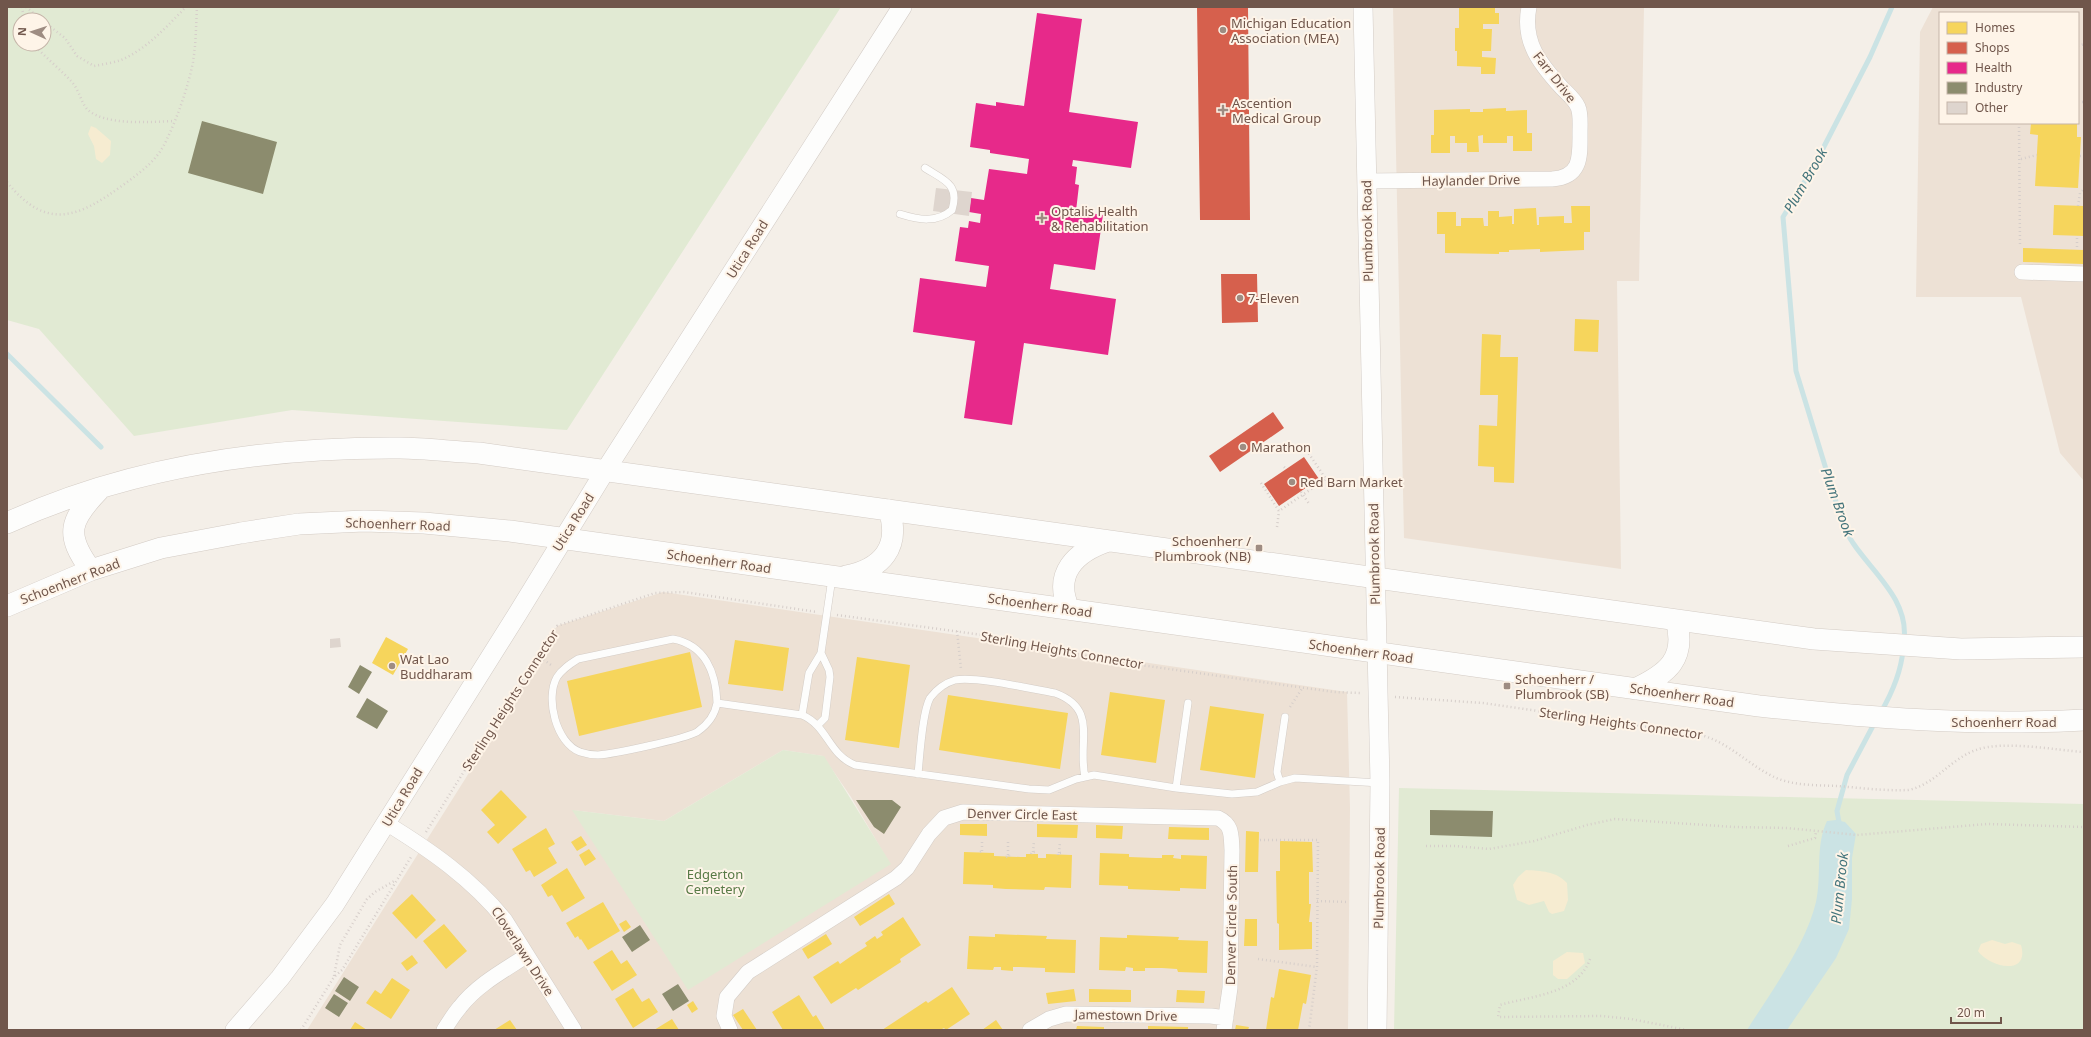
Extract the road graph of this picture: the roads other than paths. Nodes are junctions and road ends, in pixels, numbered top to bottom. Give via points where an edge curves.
1 (902, 7) edge
2 (1363, 7) edge
3 (1529, 7) edge
4 (925, 168) dead end
5 (1574, 171) joint
6 (1366, 181) junction
7 (900, 214) dead end
8 (2022, 272) dead end
9 (2084, 274) edge
10 (605, 471) junction
11 (100, 489) junction
12 (889, 510) junction
13 (7, 523) edge
14 (561, 540) junction
15 (1108, 541) junction
16 (91, 570) junction
17 (837, 576) junction
18 (1374, 578) junction
19 (7, 606) edge
20 (1069, 609) junction
21 (1676, 620) junction
22 (2084, 646) edge
23 (821, 653) junction
24 (1376, 653) junction
25 (1634, 688) junction
26 (717, 703) junction
27 (1188, 703) dead end
28 (802, 715) junction
29 (1284, 717) road end
30 (2084, 720) edge
31 (818, 725) junction
32 (918, 774) junction
33 (1085, 777) junction
34 (1280, 782) junction
35 (1380, 783) junction
36 (1176, 788) junction
37 (1226, 822) joint
38 (386, 823) junction
39 (526, 956) junction
40 (1225, 1024) edge
41 (235, 1030) edge
42 (444, 1030) edge
43 (574, 1030) edge
44 (730, 1030) edge
45 (1030, 1030) edge
46 (1377, 1030) edge

1 - 10 street, Utica Road
2 - 6 street, Plumbrook Road
3 - 5 street, Farr Drive via 1527,19 1530,42 1537,57 1579,108 1580,154
4 - 7 lane via 952,186 955,193 952,210 939,219 913,218
5 - 6 street, Haylander Drive via 1564,177 1552,179
6 - 18 street, Plumbrook Road
8 - 9 street
10 - 11 main road via 479,454 402,448 359,448 249,456 137,478
10 - 12 main road
10 - 14 street, Utica Road
11 - 13 main road
11 - 16 main road via 82,508 73,531 74,542 80,556
12 - 15 main road
12 - 17 main road via 893,540 883,558 865,571
14 - 16 main road, Schoenherr Road via 510,531 424,523 364,521 306,524 161,548
14 - 17 main road, Schoenherr Road
14 - 38 street, Utica Road
15 - 18 main road
15 - 20 main road via 1085,551 1068,568 1063,590
16 - 19 main road, Schoenherr Road
17 - 20 main road, Schoenherr Road
17 - 23 lane
18 - 21 main road
18 - 24 street, Plumbrook Road
20 - 24 main road, Schoenherr Road
21 - 22 main road via 1814,639 1912,647 2011,649
21 - 25 main road via 1680,646 1674,661 1660,676
23 - 28 lane via 808,673
23 - 31 lane via 830,677 825,718
24 - 25 main road, Schoenherr Road
24 - 35 street, Plumbrook Road
25 - 30 main road, Schoenherr Road via 1808,712 1906,720
26 - 26 lane via 710,720 695,733 597,755 579,752 566,741 558,727 552,695 557,678 565,668 578,659 673,639 684,641 703,654 716,688
26 - 28 lane
27 - 36 lane
28 - 31 lane
29 - 34 lane via 1277,772
31 - 32 lane via 835,751 847,762
32 - 33 lane via 1040,791 1057,788
32 - 33 lane via 926,710 930,699 945,684 962,679 1055,692 1074,703 1083,720 1082,757
33 - 36 lane via 1104,776
34 - 35 lane via 1305,778
34 - 36 lane via 1247,794
35 - 46 street, Plumbrook Road
37 - 40 street, Denver Circle South via 1231,829 1232,850 1230,988
37 - 44 street, Denver Circle East via 1218,818 971,812 944,818 929,834 907,868 896,878 748,972 732,990 725,1006 724,1016
38 - 39 street, Cloverlawn Drive via 419,843 474,886 505,920
38 - 41 street, Utica Road via 307,943
39 - 42 street via 476,990
39 - 43 street, Cloverlawn Drive
40 - 45 street, Jamestown Drive via 1211,1016 1066,1014 1053,1017

